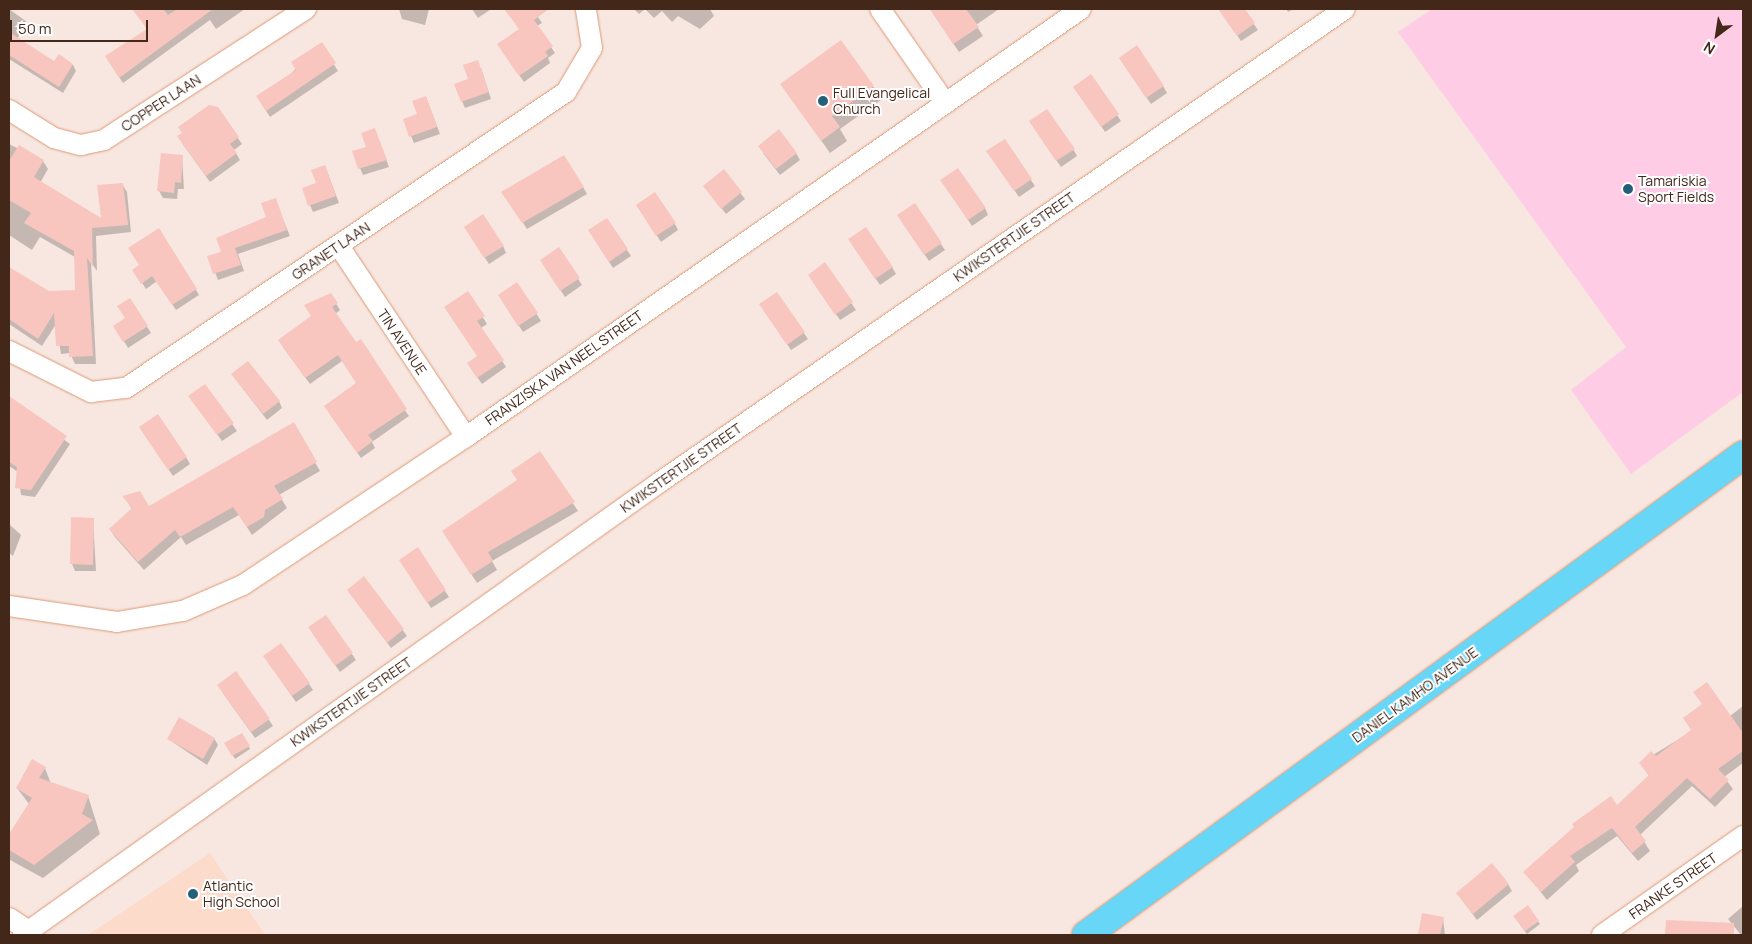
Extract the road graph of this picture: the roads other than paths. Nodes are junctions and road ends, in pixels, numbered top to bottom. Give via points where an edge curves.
1 (306, 9) edge
2 (586, 9) edge
3 (880, 9) edge
4 (1081, 9) edge
5 (1345, 9) edge
6 (944, 102) junction
7 (9, 110) edge
8 (338, 246) junction
9 (9, 351) edge
10 (466, 437) junction
11 (1743, 455) edge
12 (9, 606) edge
13 (1740, 844) edge
14 (9, 918) edge
15 (26, 933) edge
16 (1086, 935) edge
17 (1602, 935) edge

1 - 7 street, COPPER LAAN via 104,140 81,144 54,138
2 - 8 street, GRANET LAAN via 592,48 566,92
3 - 6 street
4 - 6 street, FRANZISKA VAN NEEL STREET
5 - 15 street, KWIKSTERTJIE STREET via 660,482
6 - 10 street, FRANZISKA VAN NEEL STREET
8 - 9 street, GRANET LAAN via 126,388 91,392 61,381
8 - 10 street, TIN AVENUE
10 - 12 street, FRANZISKA VAN NEEL STREET via 243,585 183,611 117,622
11 - 16 main road, DANIEL KAMHO AVENUE
13 - 17 street, FRANKE STREET
14 - 15 street

